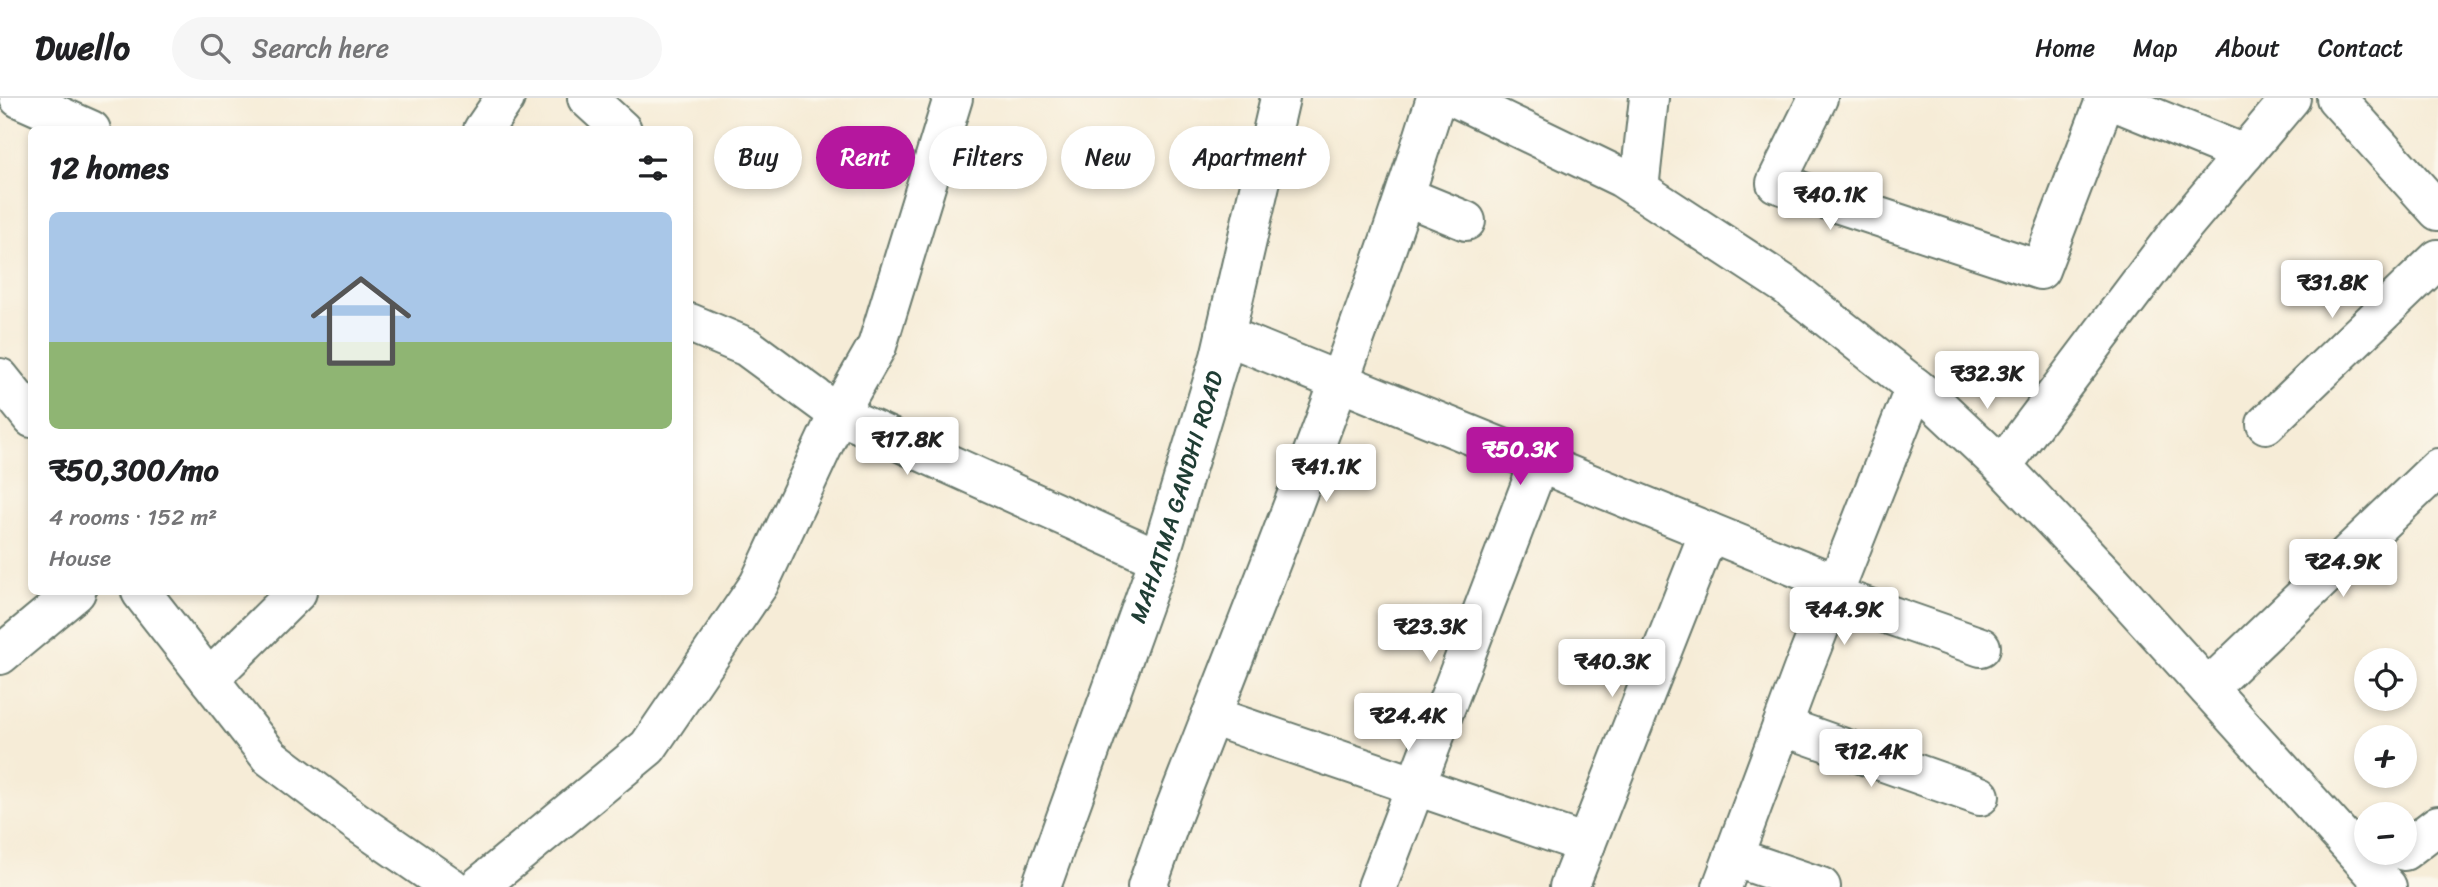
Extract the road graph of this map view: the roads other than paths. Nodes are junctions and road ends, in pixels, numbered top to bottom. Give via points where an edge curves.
1 (19, 98) edge
2 (505, 98) edge
3 (587, 98) edge
4 (953, 98) edge
5 (1280, 98) edge
6 (1436, 98) edge
7 (1456, 98) edge
8 (1649, 98) edge
9 (1818, 98) edge
10 (2106, 98) edge
11 (2291, 98) edge
12 (2336, 98) edge
13 (82, 126) edge
14 (486, 126) edge
15 (618, 126) edge
16 (2244, 154) junction
17 (1639, 189) junction
18 (1405, 196) junction
19 (2438, 211) edge
20 (1466, 221) dead end
21 (2438, 259) edge
22 (693, 324) edge
23 (1225, 335) junction
24 (0, 378) edge
25 (1341, 382) junction
26 (1915, 387) junction
27 (28, 413) edge
28 (838, 414) junction
29 (2266, 424) dead end
30 (1539, 463) junction
31 (2002, 466) junction
32 (2438, 468) edge
33 (1709, 532) junction
34 (1158, 559) junction
35 (1835, 589) junction
36 (72, 595) edge
37 (143, 595) edge
38 (294, 595) edge
39 (1982, 647) dead end
40 (0, 655) edge
41 (209, 679) junction
42 (2208, 688) junction
43 (1211, 716) junction
44 (1782, 726) junction
45 (1416, 787) junction
46 (1980, 796) dead end
47 (2438, 825) edge
48 (1586, 844) junction
49 (2393, 866) edge
50 (1728, 872) edge
51 (451, 887) edge
52 (478, 887) edge
53 (1041, 887) edge
54 (1147, 887) edge
55 (1377, 887) edge
56 (1569, 887) edge
57 (1821, 887) edge

1 - 13 street
2 - 14 street
3 - 15 street
4 - 28 street via 877,346
5 - 23 street, MAHATMA GANDHI ROAD
6 - 18 street
7 - 17 street
8 - 17 street
9 - 10 street via 1776,183 2040,270
10 - 16 street
11 - 16 street
12 - 19 street
16 - 31 street via 2179,231
17 - 26 street via 1787,286
18 - 20 street
18 - 25 street
21 - 29 street
22 - 28 street via 747,347
23 - 25 street
23 - 34 street, MAHATMA GANDHI ROAD
24 - 27 street
25 - 30 street
25 - 43 street
26 - 31 street
26 - 35 street
28 - 34 street
28 - 52 street via 759,584 648,747
30 - 33 street
30 - 45 street
31 - 42 street
32 - 42 street
33 - 35 street
33 - 48 street
34 - 53 street, MAHATMA GANDHI ROAD
35 - 39 street
35 - 44 street
36 - 40 street
37 - 41 street
38 - 41 street
41 - 51 street via 270,757
42 - 49 street
43 - 45 street
43 - 54 street
44 - 46 street
44 - 50 street
45 - 48 street
45 - 55 street
47 - 49 street
48 - 56 street
50 - 57 street

